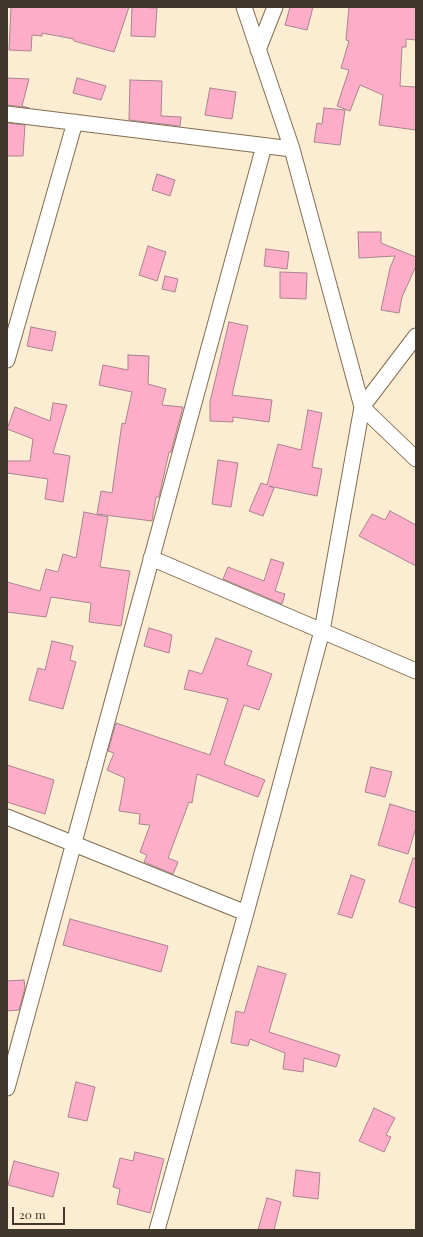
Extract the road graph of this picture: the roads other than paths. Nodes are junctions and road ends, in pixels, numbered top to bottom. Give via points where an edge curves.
1 (244, 7) edge
2 (275, 7) edge
3 (258, 50) junction
4 (7, 114) edge
5 (75, 122) junction
6 (264, 146) junction
7 (292, 149) junction
8 (416, 336) edge
9 (7, 360) edge
10 (362, 407) junction
11 (416, 459) edge
12 (151, 558) junction
13 (322, 632) junction
14 (416, 671) edge
15 (7, 817) edge
16 (74, 843) junction
17 (246, 913) junction
18 (7, 1088) edge
19 (157, 1230) edge

1 - 3 street
2 - 3 street
3 - 7 street
4 - 5 street
5 - 6 street
5 - 9 street
6 - 7 street
6 - 12 street
7 - 10 street
8 - 10 street
10 - 11 street
10 - 13 street
12 - 13 street
12 - 16 street
13 - 14 street
13 - 17 street
15 - 16 street
16 - 17 street
16 - 18 street
17 - 19 street

